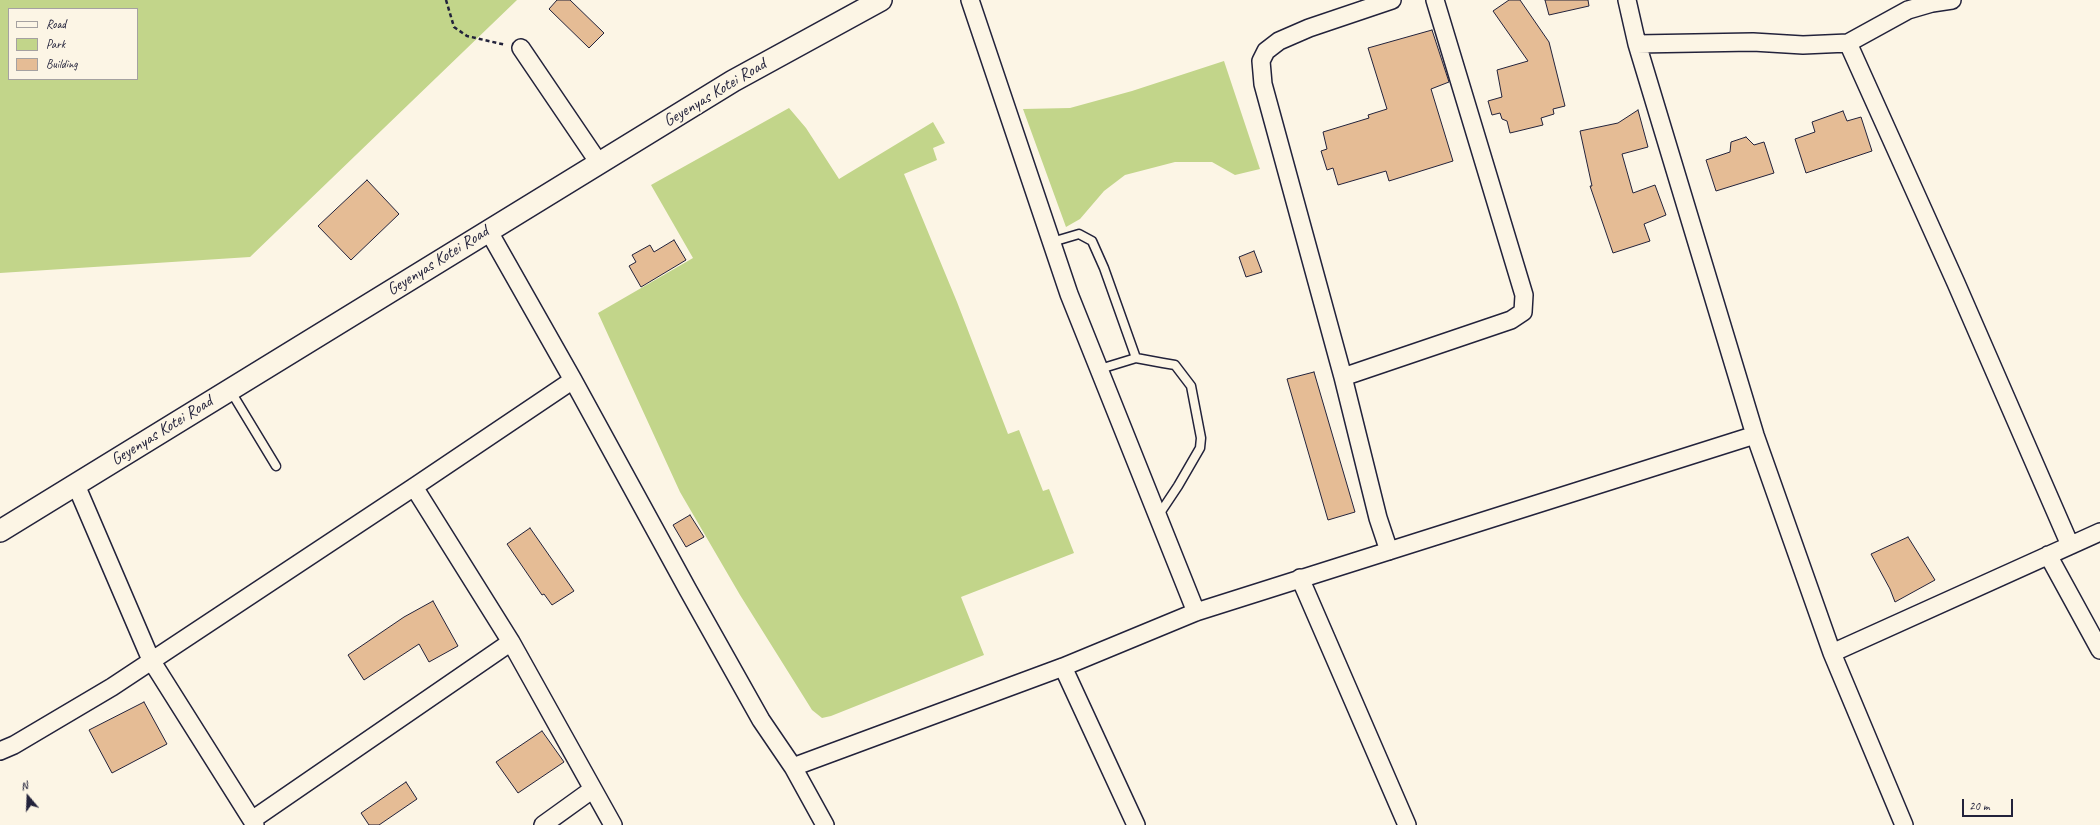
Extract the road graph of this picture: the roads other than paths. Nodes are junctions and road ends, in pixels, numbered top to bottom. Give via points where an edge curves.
1 (881, 0) edge
2 (970, 0) edge
3 (1392, 0) edge
4 (1435, 0) edge
5 (1627, 0) edge
6 (1952, 0) edge
7 (1848, 43) junction
8 (1637, 44) junction
9 (521, 48) road end
10 (599, 163) junction
11 (488, 230) junction
12 (1052, 242) junction
13 (1136, 358) junction
14 (1100, 370) junction
15 (1343, 377) junction
16 (573, 380) junction
17 (230, 390) junction
18 (1755, 435) junction
19 (276, 466) dead end
20 (76, 485) junction
21 (414, 487) junction
22 (1158, 516) junction
23 (0, 531) edge
24 (2100, 532) edge
25 (2070, 545) junction
26 (1389, 551) junction
27 (2048, 555) junction
28 (1300, 578) junction
29 (1196, 612) junction
30 (511, 642) junction
31 (2100, 650) edge
32 (1832, 653) junction
33 (151, 660) junction
34 (1063, 667) junction
35 (0, 751) edge
36 (793, 767) junction
37 (593, 790) junction
38 (254, 822) edge
39 (543, 825) edge
40 (613, 825) edge
41 (825, 825) edge
42 (1136, 825) edge
43 (1407, 825) edge
44 (1904, 825) edge

1 - 10 street, Geyenyas Kotei Road via 733,81
2 - 12 street
3 - 15 street via 1279,41 1266,51 1261,61 1263,84
4 - 15 street via 1524,295 1524,312 1511,320
5 - 8 street
6 - 7 street via 1908,10
7 - 8 street
7 - 25 street
8 - 18 street
9 - 10 street
10 - 11 street, Geyenyas Kotei Road
11 - 16 street
11 - 17 street, Geyenyas Kotei Road
12 - 13 lane via 1079,234 1092,242
12 - 14 street via 1069,294
13 - 14 lane
13 - 22 lane via 1174,365 1183,374 1190,386 1201,438 1200,448
14 - 22 street
15 - 26 street via 1378,518
16 - 21 street
16 - 36 street via 688,590 762,720
17 - 19 lane
17 - 20 street, Geyenyas Kotei Road
18 - 26 street
18 - 32 street
20 - 23 street, Geyenyas Kotei Road
20 - 33 street
21 - 30 street
21 - 33 street
22 - 29 street
24 - 25 street
25 - 27 street
26 - 28 street
27 - 31 street
27 - 32 street
28 - 29 street
28 - 43 street
29 - 34 street
30 - 37 street
30 - 38 street
32 - 44 street
33 - 35 street via 112,687
33 - 38 street
34 - 36 street
34 - 42 street
36 - 41 street
37 - 39 street
37 - 40 street

